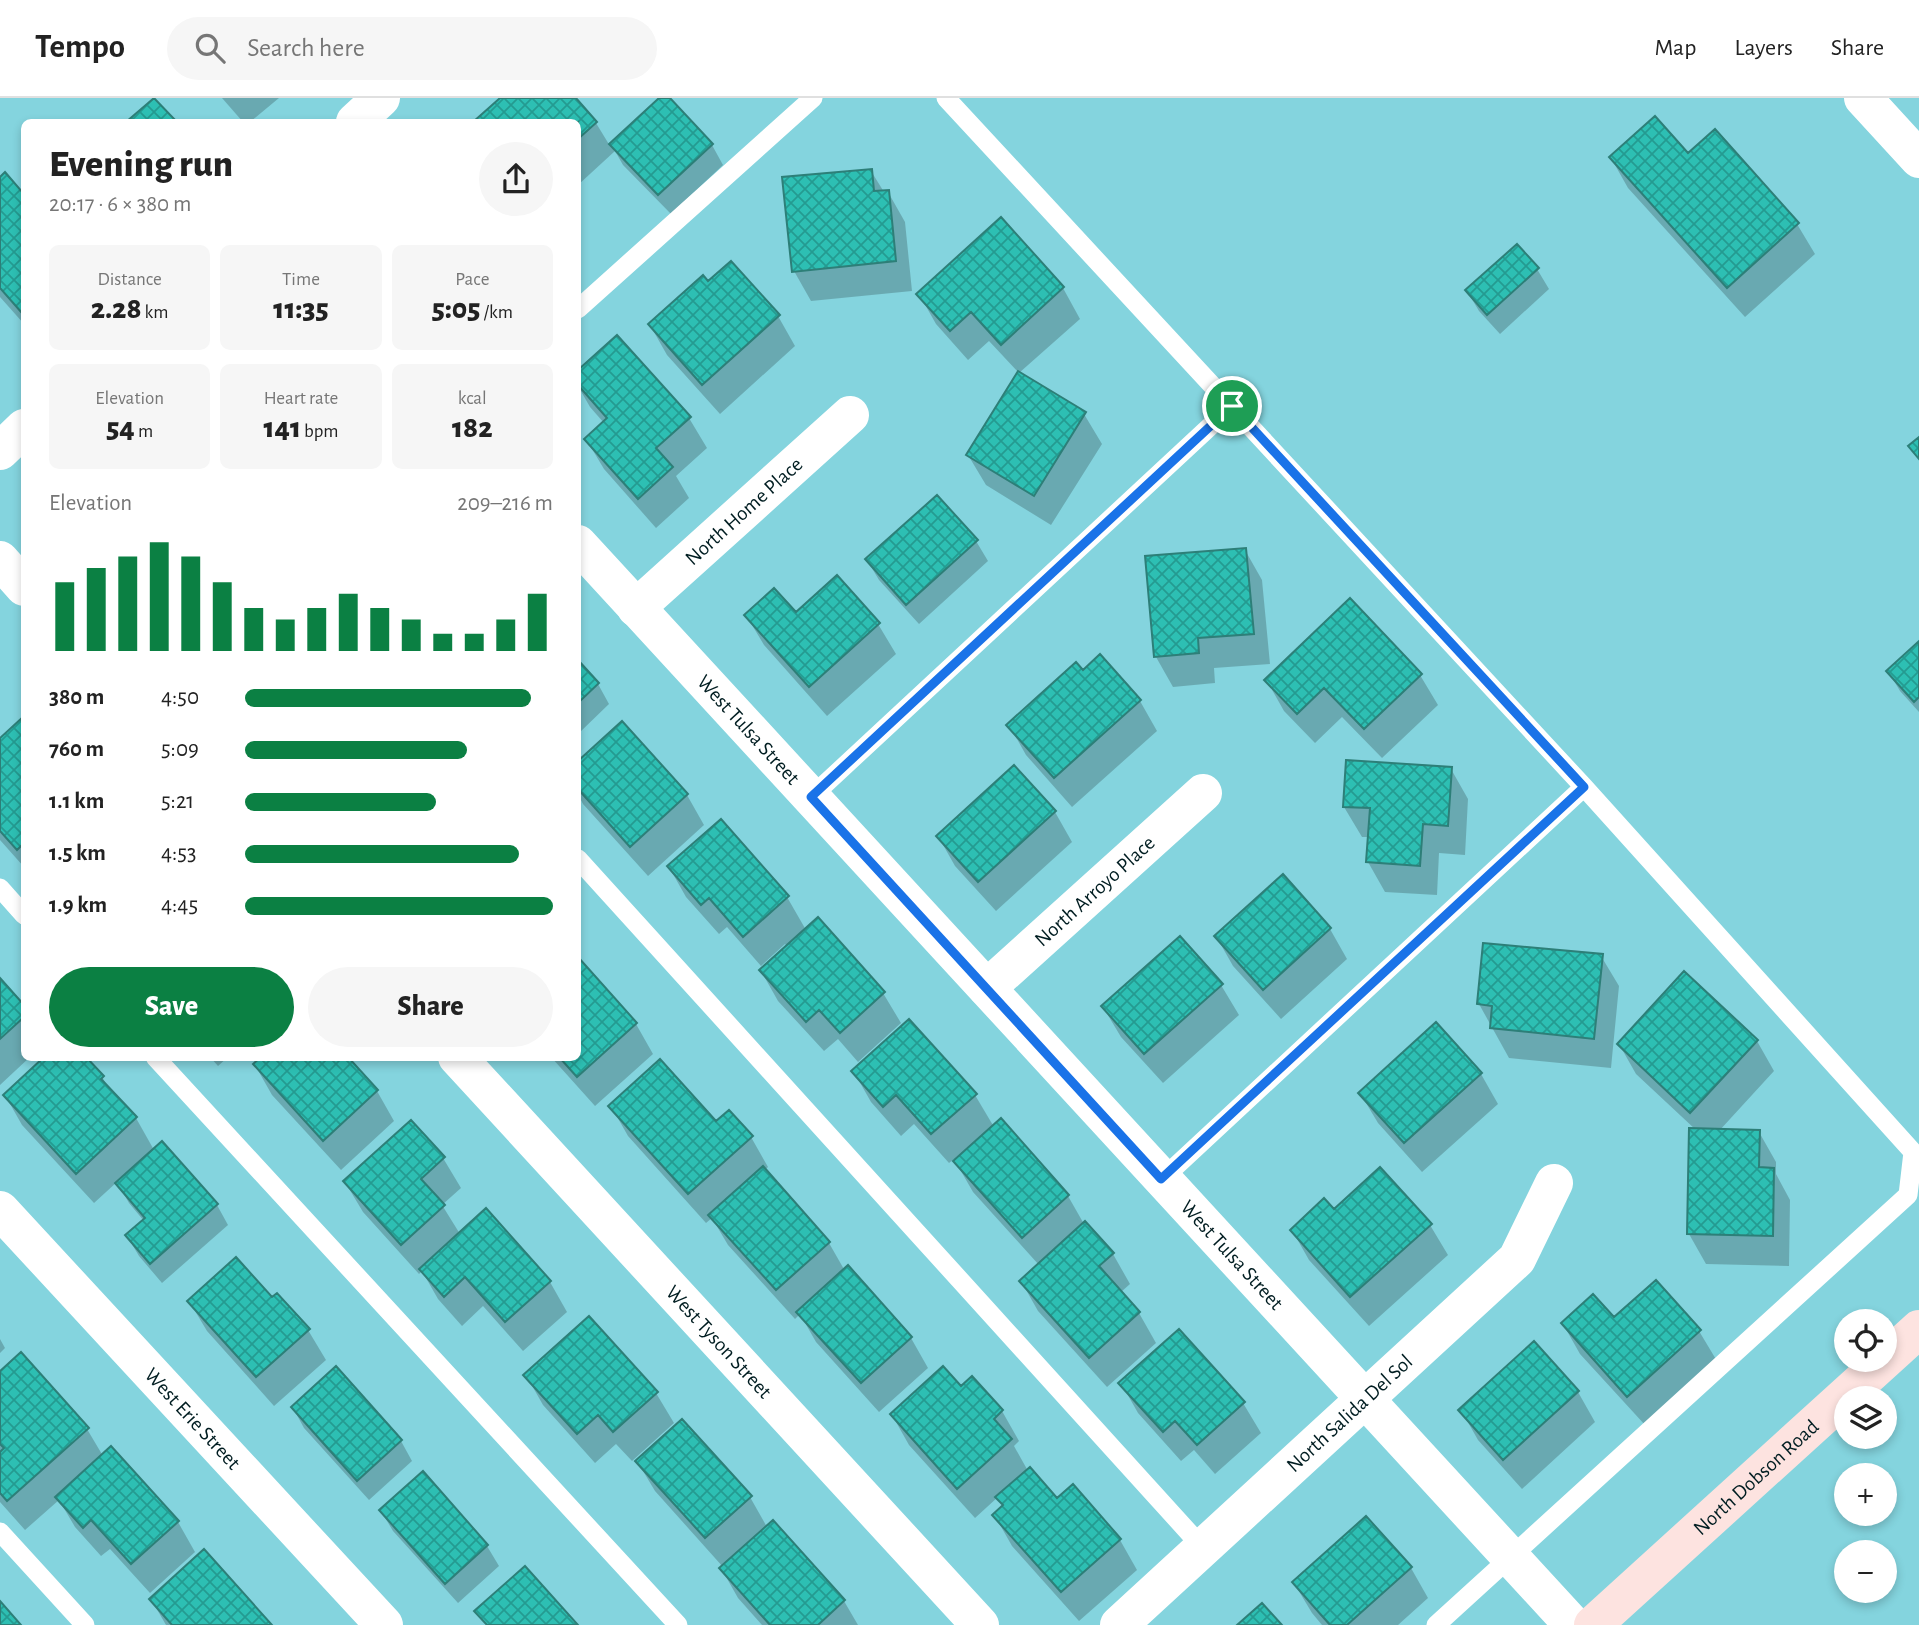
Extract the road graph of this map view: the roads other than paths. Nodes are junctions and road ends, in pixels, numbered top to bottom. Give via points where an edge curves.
1 (381, 98) edge
2 (813, 98) edge
3 (946, 98) edge
4 (1863, 98) edge
5 (358, 119) edge
6 (1919, 159) edge
7 (581, 306) edge
8 (1232, 406) junction
9 (850, 415) dead end
10 (21, 431) edge
11 (0, 450) edge
12 (581, 547) edge
13 (0, 561) edge
14 (21, 584) edge
15 (636, 608) junction
16 (1584, 787) junction
17 (1203, 793) dead end
18 (811, 797) junction
19 (581, 862) edge
20 (0, 888) edge
21 (21, 912) edge
22 (987, 988) junction
23 (159, 1061) edge
24 (461, 1061) edge
25 (1161, 1179) junction
26 (1554, 1183) dead end
27 (0, 1210) edge
28 (1919, 1329) edge
29 (1365, 1399) junction
30 (0, 1532) edge
31 (1203, 1548) junction
32 (1511, 1558) junction
33 (85, 1625) edge
34 (384, 1625) edge
35 (678, 1625) edge
36 (980, 1625) edge
37 (1119, 1625) edge
38 (1436, 1625) edge
39 (1573, 1625) edge
40 (1593, 1625) edge

1 - 5 street
2 - 7 lane
3 - 8 lane
4 - 6 street
8 - 16 lane
8 - 18 lane
9 - 15 street, North Home Place
10 - 11 street
12 - 15 street, West Tulsa Street
13 - 14 street
15 - 18 street, West Tulsa Street
16 - 25 lane
16 - 32 lane via 1913,1152 1908,1195
17 - 22 street, North Arroyo Place
18 - 22 street, West Tulsa Street
19 - 31 lane
20 - 21 lane
22 - 25 street, West Tulsa Street
23 - 35 lane
24 - 36 street, West Tyson Street
25 - 29 street, West Tulsa Street
26 - 29 street, North Salida Del Sol via 1517,1259
27 - 34 street, West Erie Street
28 - 40 main road, North Dobson Road
29 - 31 street, North Salida Del Sol
29 - 32 street, West Tulsa Street
30 - 33 lane
31 - 37 street, North Salida Del Sol
32 - 38 lane
32 - 39 street, West Tulsa Street

